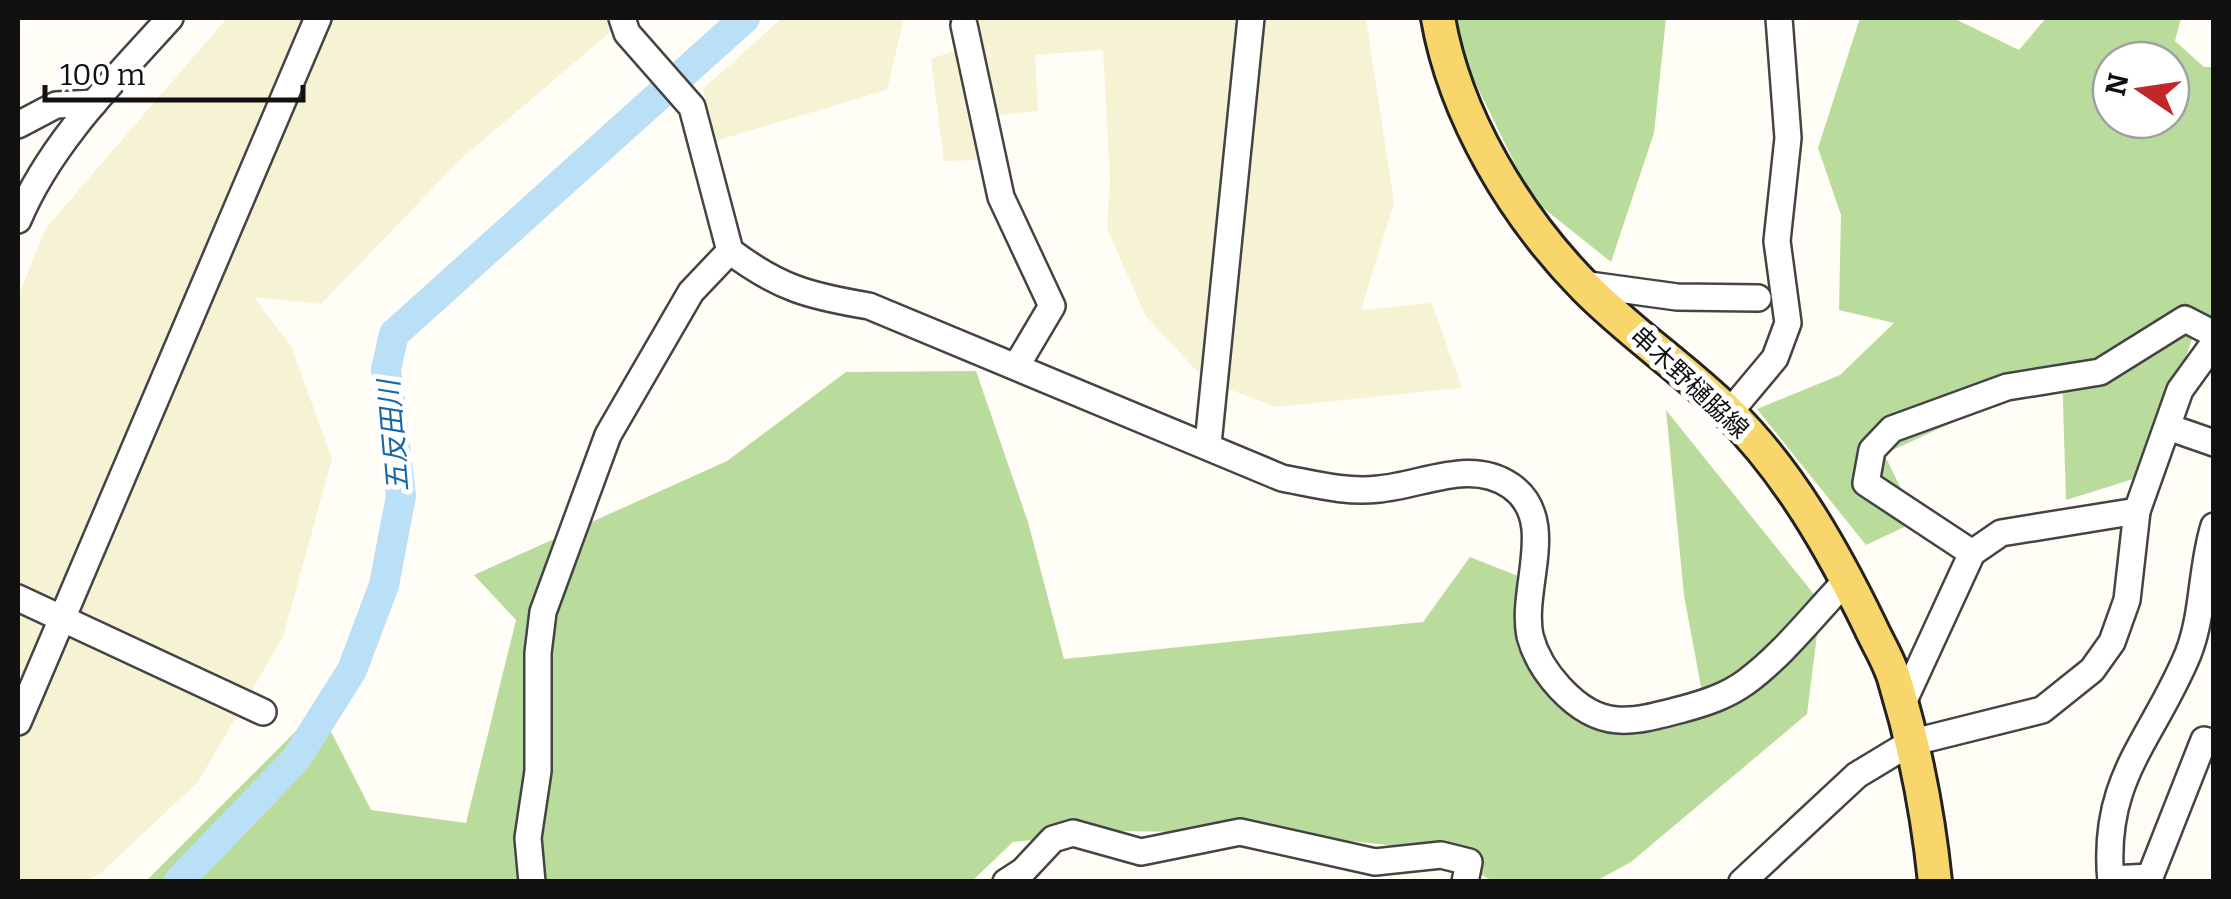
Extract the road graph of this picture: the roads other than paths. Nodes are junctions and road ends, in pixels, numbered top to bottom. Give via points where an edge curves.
1 (170, 18) edge
2 (318, 18) edge
3 (1251, 18) edge
4 (1438, 18) edge
5 (1779, 18) edge
6 (624, 26) edge
7 (964, 26) dead end
8 (94, 102) junction
9 (18, 125) edge
10 (18, 220) edge
11 (730, 251) junction
12 (1582, 284) junction
13 (1668, 295) junction
14 (1758, 298) dead end
15 (1634, 330) junction
16 (2214, 334) edge
17 (2214, 342) edge
18 (1017, 365) junction
19 (1729, 413) junction
20 (2168, 427) junction
21 (2214, 443) edge
22 (1208, 444) junction
23 (2137, 511) junction
24 (2214, 526) edge
25 (1972, 553) junction
26 (2209, 559) edge
27 (1847, 580) junction
28 (18, 598) edge
29 (62, 619) junction
30 (1901, 707) junction
31 (263, 712) dead end
32 (18, 722) edge
33 (1910, 744) junction
34 (2214, 744) edge
35 (2111, 880) edge
36 (532, 882) edge
37 (1006, 882) edge
38 (1464, 882) edge
39 (1742, 882) edge
40 (1935, 882) edge

1 - 8 street
2 - 29 street
3 - 22 street
4 - 12 main road, 串木野樋脇線 via 1444,54 1496,168
5 - 19 street via 1788,138 1777,242 1788,323 1775,358
6 - 11 street via 692,107
7 - 18 street via 1001,197 1052,306
8 - 9 street via 56,105
8 - 10 street
11 - 18 street via 782,286 868,306
11 - 36 street via 691,292 608,435 543,612 538,771 528,838
12 - 13 street
12 - 15 main road, 串木野樋脇線
13 - 14 street
13 - 15 street
15 - 19 main road, 串木野樋脇線
16 - 25 street via 2185,319 2100,372 2006,387 1892,429 1872,450 1866,483
17 - 20 street via 2180,390
18 - 22 street
19 - 27 main road, 串木野樋脇線 via 1777,468
20 - 21 street
20 - 23 street
22 - 27 street via 1282,478 1338,489 1378,490 1461,473 1492,474 1512,487 1530,502 1535,528 1530,634 1540,659 1566,694 1606,720 1636,722 1692,707 1746,682
23 - 25 street via 2001,532
23 - 33 street via 2127,600 2112,642 2092,670 2042,710
24 - 26 street
25 - 30 street
26 - 35 street via 2189,652 2116,794 2108,839
27 - 30 main road, 串木野樋脇線
28 - 29 street
29 - 31 street
29 - 32 street
30 - 33 main road, 串木野樋脇線
33 - 39 street via 1857,775
33 - 40 main road, 串木野樋脇線 via 1923,784
34 - 35 street via 2204,740 2150,877
37 - 38 street via 1053,838 1073,833 1141,852 1240,832 1375,862 1441,855 1469,862

